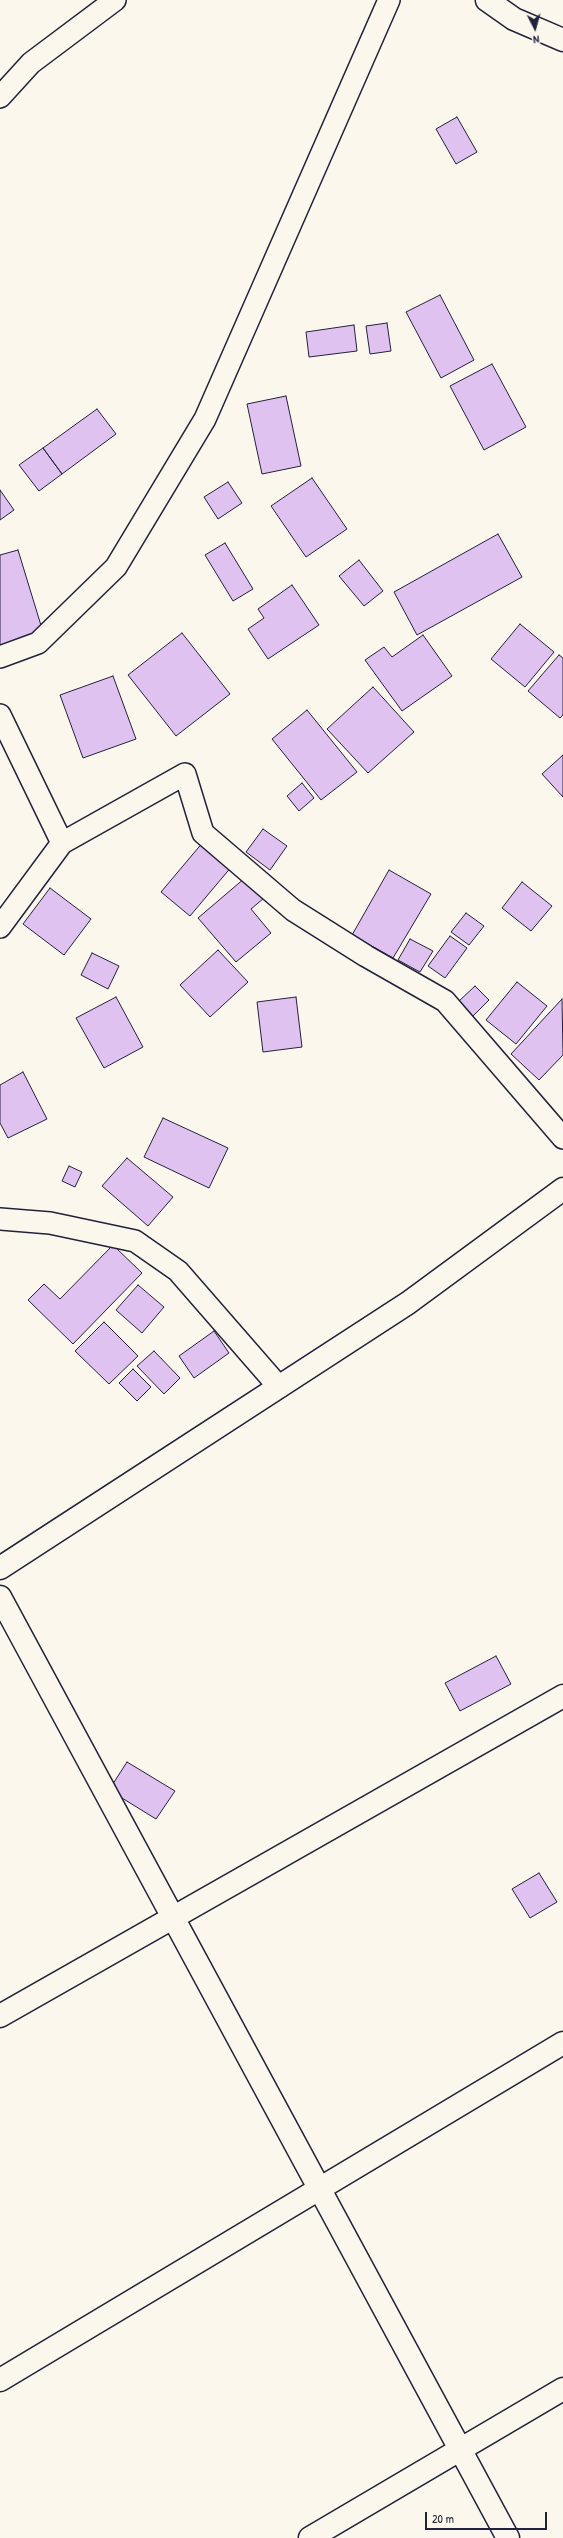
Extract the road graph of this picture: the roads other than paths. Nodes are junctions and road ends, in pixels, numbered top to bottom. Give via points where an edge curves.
1 (115, 0) edge
2 (389, 0) edge
3 (487, 0) edge
4 (563, 40) edge
5 (0, 97) edge
6 (0, 657) edge
7 (0, 715) edge
8 (62, 843) junction
9 (0, 927) edge
10 (563, 1138) edge
11 (563, 1189) edge
12 (0, 1219) edge
13 (279, 1387) junction
14 (0, 1568) edge
15 (0, 1597) edge
16 (563, 1696) edge
17 (173, 1918) junction
18 (0, 2016) edge
19 (563, 2043) edge
20 (319, 2189) junction
21 (0, 2380) edge
22 (563, 2389) edge
23 (460, 2450) junction
24 (310, 2538) edge
25 (508, 2538) edge

1 - 5 lane via 31,63
2 - 6 lane via 205,419 116,567 38,643
3 - 4 street via 514,19
7 - 8 lane
8 - 9 lane
8 - 10 lane via 185,774 203,832 293,910 445,1001
11 - 13 street via 408,1303
12 - 13 lane via 50,1223 135,1241 178,1272
13 - 14 street
15 - 17 street
16 - 17 street
17 - 18 street
17 - 20 street
19 - 20 street
20 - 21 street
20 - 23 street
22 - 23 street
23 - 24 street
23 - 25 street

